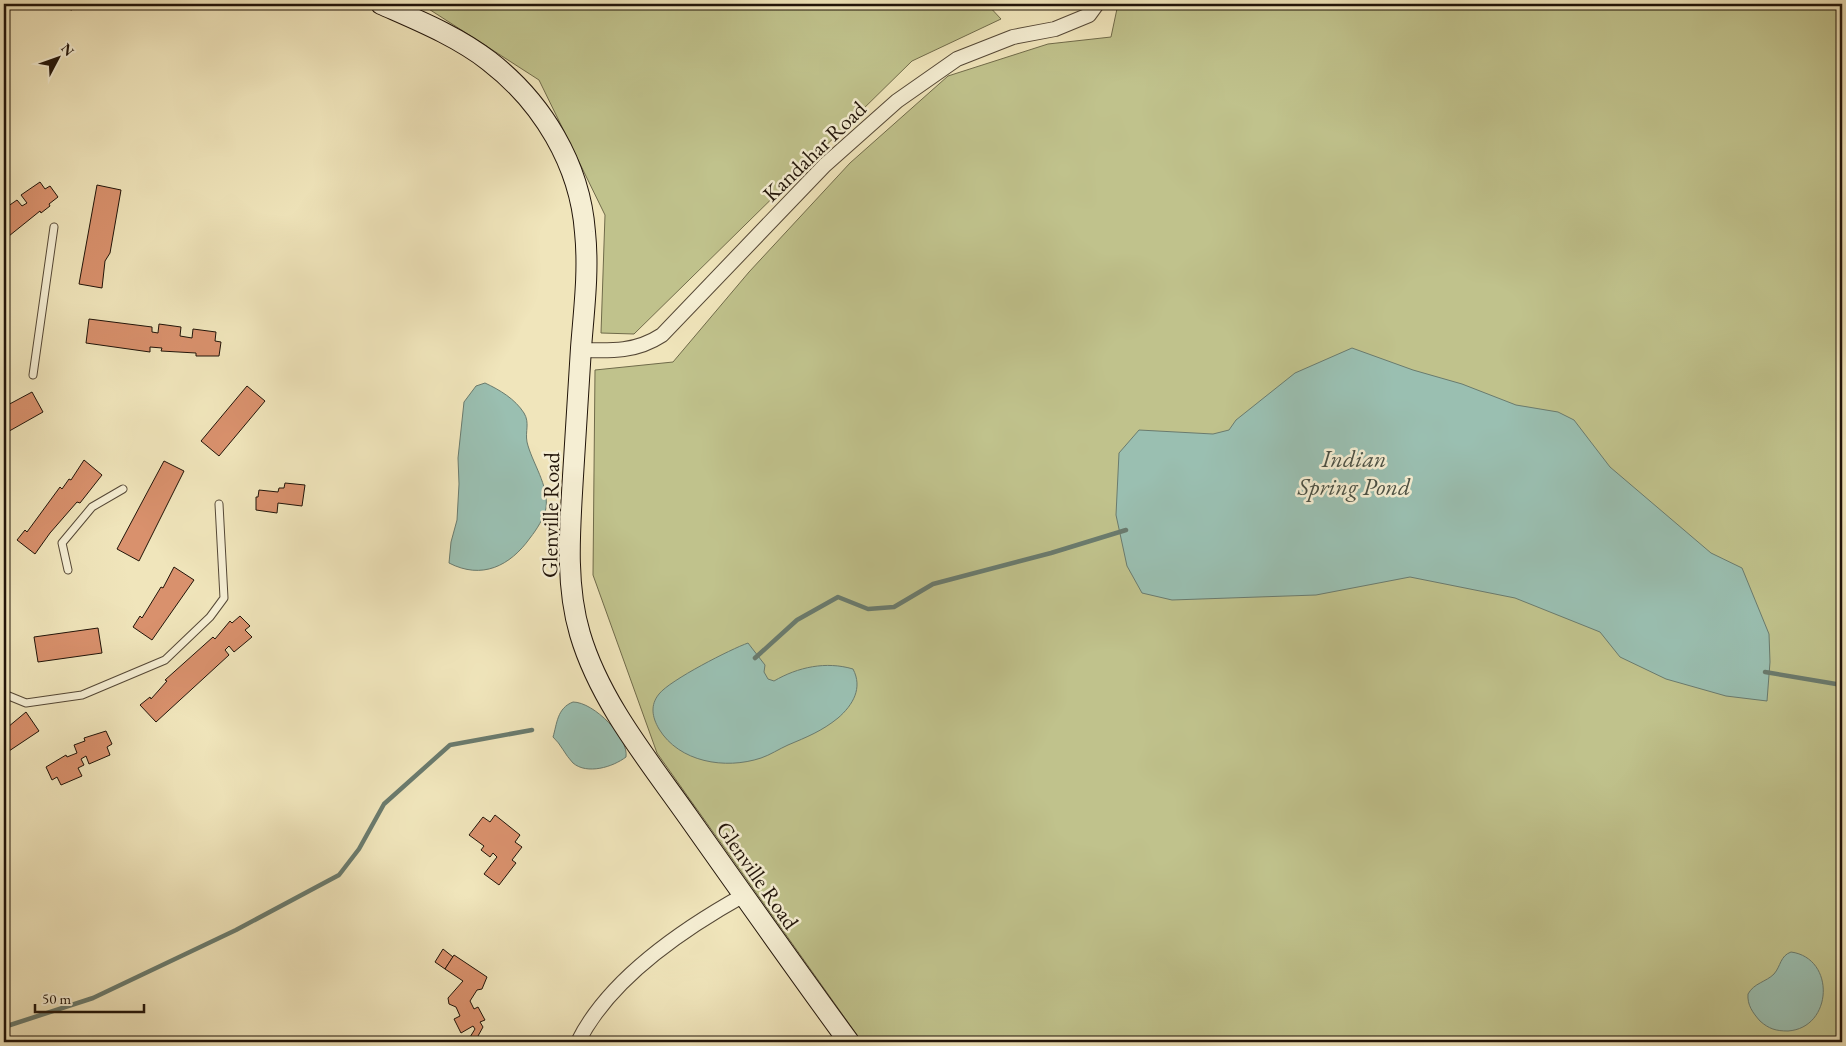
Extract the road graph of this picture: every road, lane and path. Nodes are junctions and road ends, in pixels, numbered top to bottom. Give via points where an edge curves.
1 (381, 4) edge
2 (1097, 4) edge
3 (54, 227) dead end
4 (581, 350) junction
5 (33, 375) dead end
6 (123, 489) dead end
7 (219, 504) dead end
8 (68, 570) dead end
9 (4, 694) edge
10 (744, 895) junction
11 (578, 1042) edge
12 (849, 1042) edge

1 - 4 main road, Glenville Road via 428,25 488,60 524,92 551,129 575,179 585,231 587,274
2 - 4 street, Kandahar Road via 1089,15 1056,29 1014,37 958,59 897,101 826,165 662,335 635,349 618,352
3 - 5 lane
4 - 10 main road, Glenville Road via 570,554 572,598 580,633 589,661 626,727
6 - 8 lane via 92,507 62,543
7 - 9 lane via 224,598 210,618 164,660 82,695 26,703
10 - 11 street via 679,936 635,972 608,996
10 - 12 main road, Glenville Road

